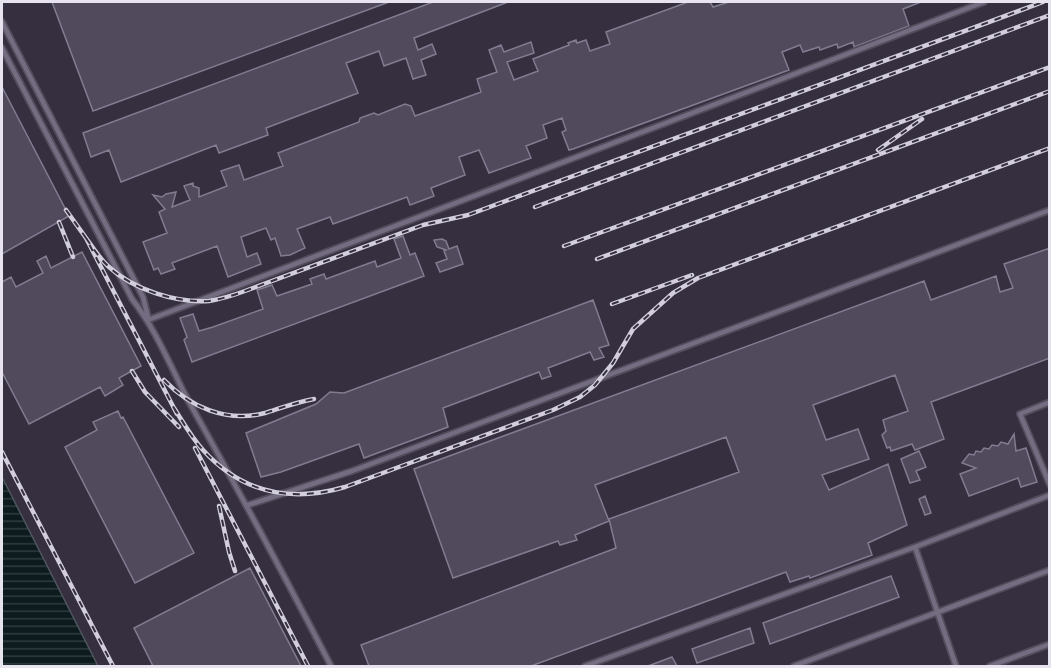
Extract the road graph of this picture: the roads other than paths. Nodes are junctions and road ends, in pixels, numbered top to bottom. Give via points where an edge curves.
1 (984, 2) edge
2 (2, 22) edge
3 (2, 48) edge
4 (1050, 210) edge
5 (148, 320) junction
6 (1050, 402) edge
7 (1050, 485) edge
8 (1050, 495) edge
9 (248, 506) junction
10 (915, 547) junction
11 (1050, 570) edge
12 (937, 612) junction
13 (1050, 644) edge
14 (331, 666) edge
15 (585, 666) edge
16 (794, 666) edge
17 (956, 666) edge
18 (990, 666) edge

1 - 5 lane
2 - 5 lane via 143,297
3 - 5 lane via 132,298
4 - 9 lane via 352,471
5 - 9 lane
6 - 7 lane via 1020,414
8 - 10 lane
9 - 14 lane
10 - 12 lane
10 - 15 lane
11 - 12 lane
12 - 16 lane
12 - 17 lane
13 - 18 lane

